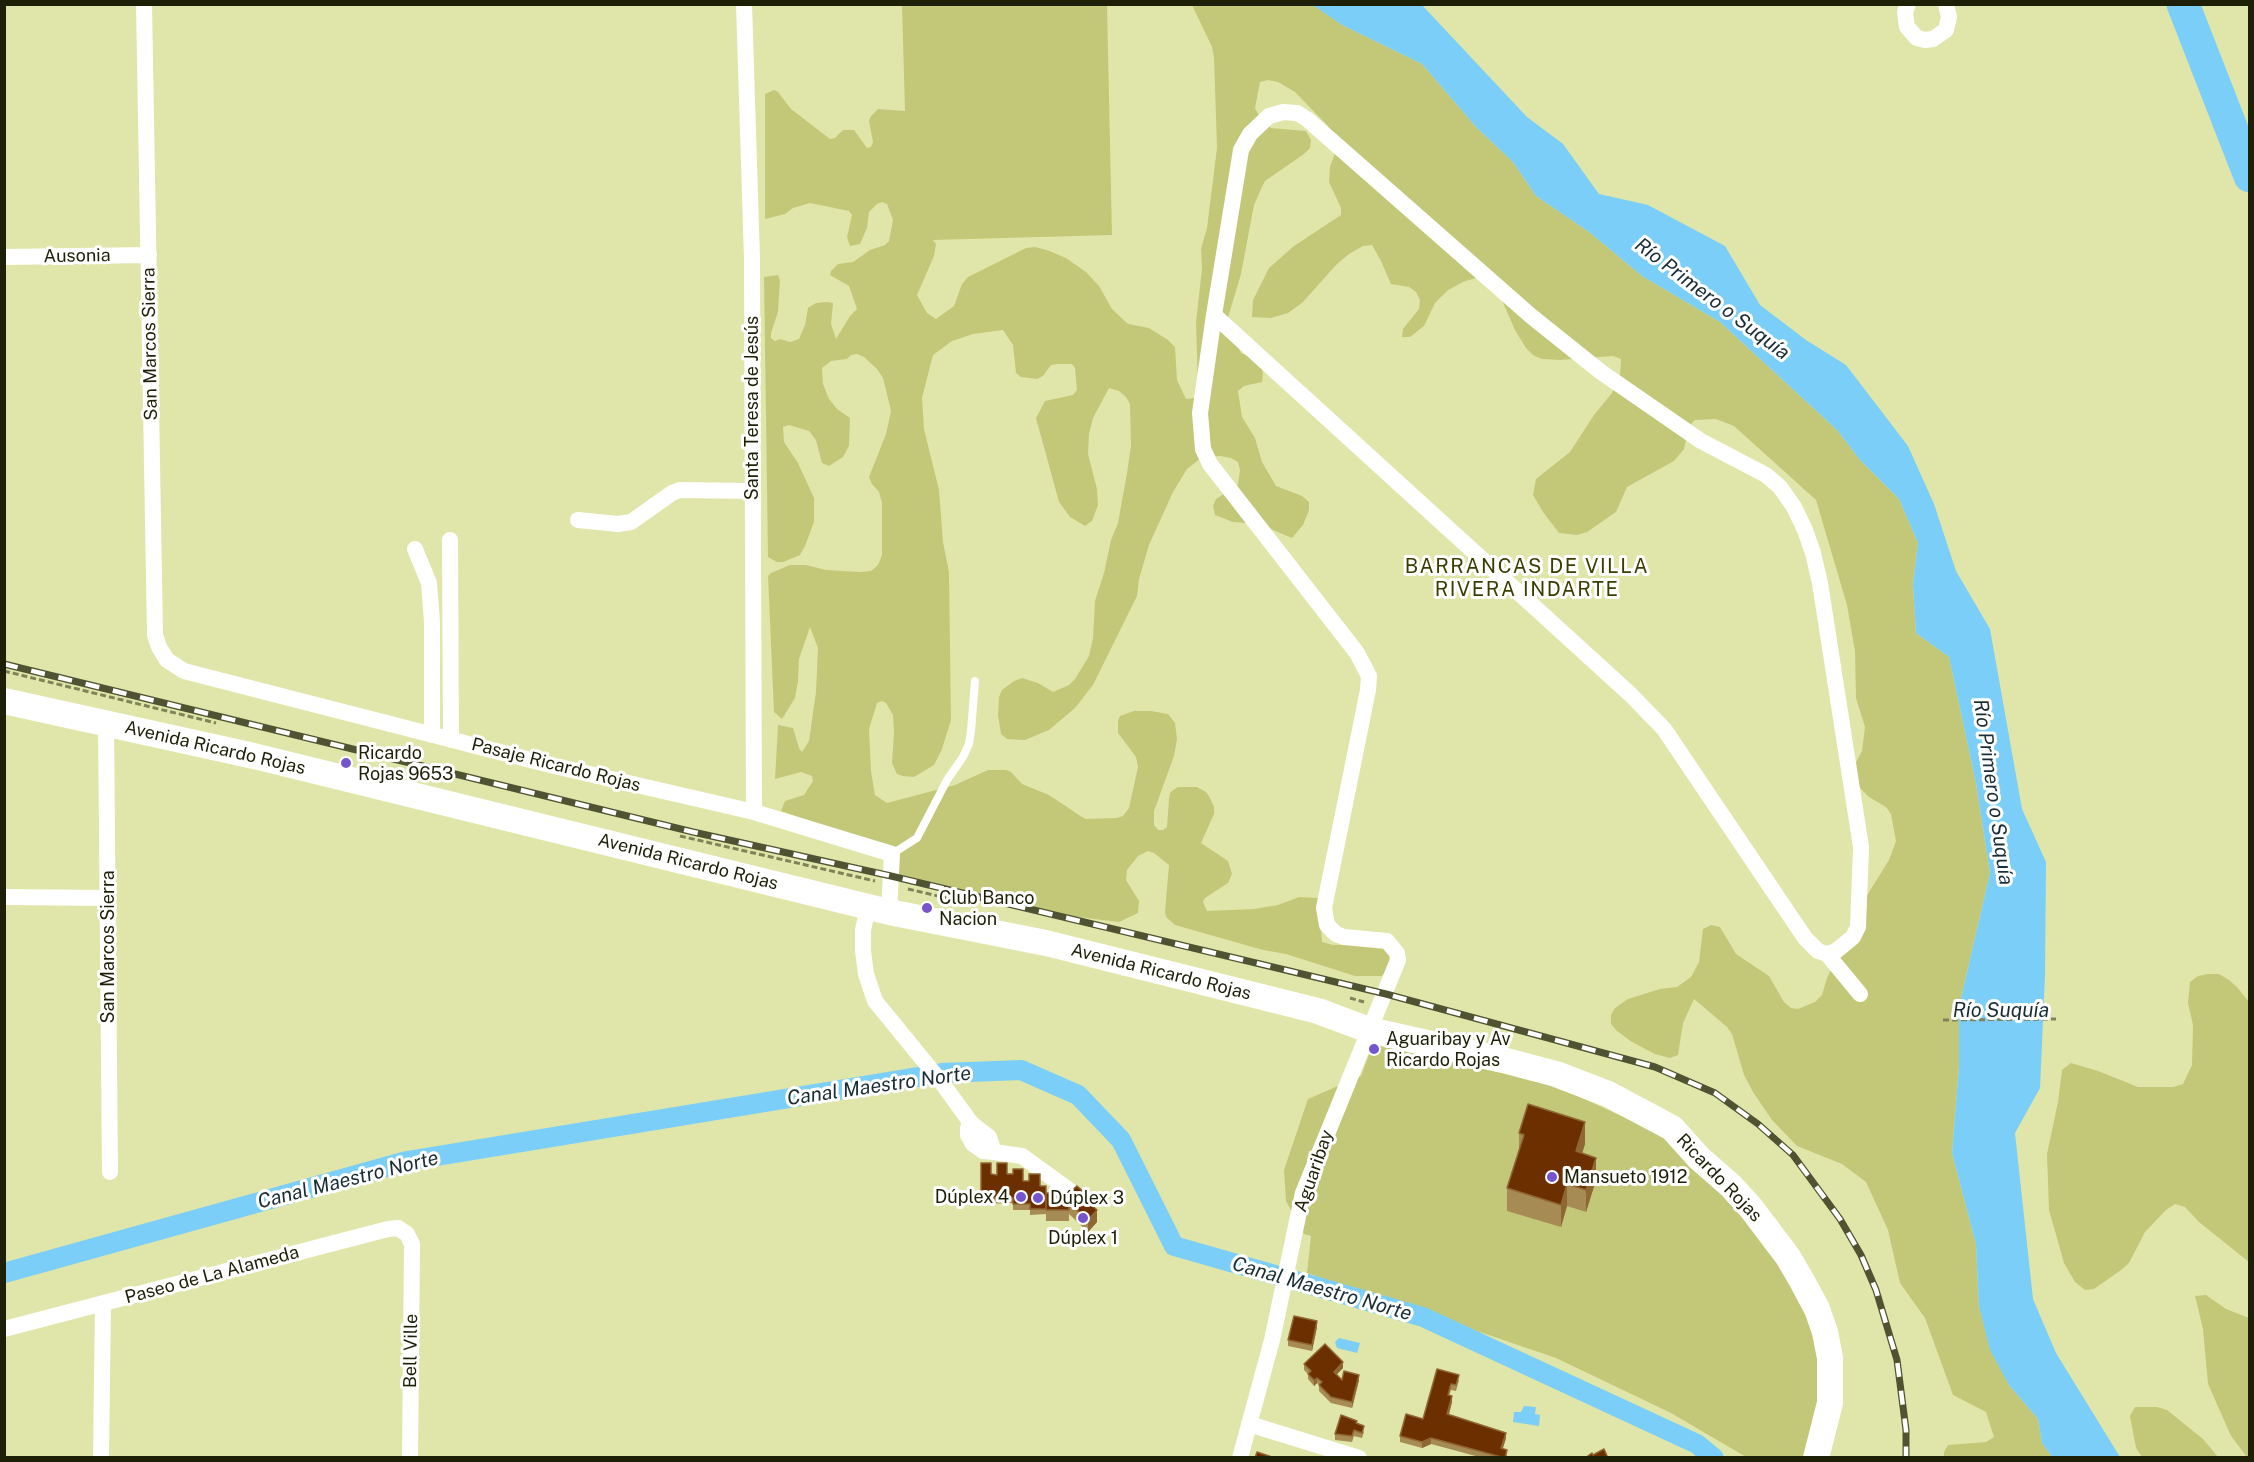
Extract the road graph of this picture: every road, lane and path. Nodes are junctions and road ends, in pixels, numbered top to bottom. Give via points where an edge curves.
1 (144, 4) edge
2 (744, 4) edge
3 (1908, 4) edge
4 (1946, 4) edge
5 (148, 255) junction
6 (4, 257) edge
7 (1214, 315) junction
8 (752, 491) junction
9 (578, 520) dead end
10 (450, 540) dead end
11 (415, 549) dead end
12 (4, 671) edge
13 (184, 671) joint
14 (975, 681) dead end
15 (4, 701) edge
16 (106, 722) junction
17 (224, 726) dead end
18 (432, 735) junction
19 (451, 740) junction
20 (754, 812) junction
21 (671, 834) dead end
22 (892, 854) junction
23 (891, 885) junction
24 (4, 897) edge
25 (108, 897) junction
26 (980, 906) dead end
27 (879, 909) junction
28 (1827, 954) junction
29 (1860, 994) dead end
30 (1346, 997) dead end
31 (1381, 1006) junction
32 (2056, 1018) dead end
33 (1943, 1020) dead end
34 (1369, 1030) junction
35 (110, 1172) dead end
36 (1069, 1190) edge
37 (412, 1244) joint
38 (103, 1304) junction
39 (4, 1329) edge
40 (1249, 1424) junction
41 (101, 1458) edge
42 (410, 1458) edge
43 (1240, 1458) edge
44 (1359, 1458) edge
45 (1816, 1458) edge

1 - 5 street, San Marcos Sierra
2 - 8 street, Santa Teresa de Jesús via 752,259
3 - 4 street via 1907,27 1917,38 1933,39 1946,30
5 - 6 street, Ausonia
5 - 13 street, San Marcos Sierra via 155,635 167,660
7 - 28 street via 1664,729 1805,938
7 - 28 street via 1241,150 1250,134 1269,116 1298,113 1601,372 1701,441 1759,470 1780,487 1805,530 1820,583 1861,847 1858,927 1853,937
7 - 31 street, Aguaribay via 1200,413 1203,449 1210,464 1357,653 1369,676 1324,917 1336,934 1387,941 1397,952 1396,969
8 - 9 street via 680,490 631,522
8 - 20 street, Santa Teresa de Jesús
10 - 19 street
11 - 18 street via 429,583
12 - 17 path
13 - 18 street, Pasaje Ricardo Rojas
14 - 22 lane via 969,744 963,757 917,838
15 - 16 main road, Avenida Ricardo Rojas
16 - 25 street, San Marcos Sierra
16 - 27 main road, Avenida Ricardo Rojas
18 - 19 street, Pasaje Ricardo Rojas
19 - 20 street, Pasaje Ricardo Rojas
20 - 22 street, Pasaje Ricardo Rojas
21 - 23 path
22 - 23 street
23 - 26 path
23 - 27 street
24 - 25 street
25 - 35 street, San Marcos Sierra
27 - 34 main road, Avenida Ricardo Rojas via 1058,946 1318,1011
27 - 36 street via 863,930 866,974 875,1001 971,1123 968,1135 973,1144 983,1151 1022,1156
28 - 29 street
30 - 31 path
31 - 34 street, Aguaribay
32 - 33 path
34 - 40 street, Aguaribay via 1303,1193 1272,1340
34 - 45 main road, Ricardo Rojas via 1556,1074 1608,1094 1672,1128 1769,1229 1817,1309 1827,1340 1831,1380 1826,1428
37 - 38 street, Paseo de La Alameda via 398,1228 388,1228
37 - 42 street, Bell Ville
38 - 39 street, Paseo de La Alameda
38 - 41 street
40 - 43 street, Aguaribay
40 - 44 street

